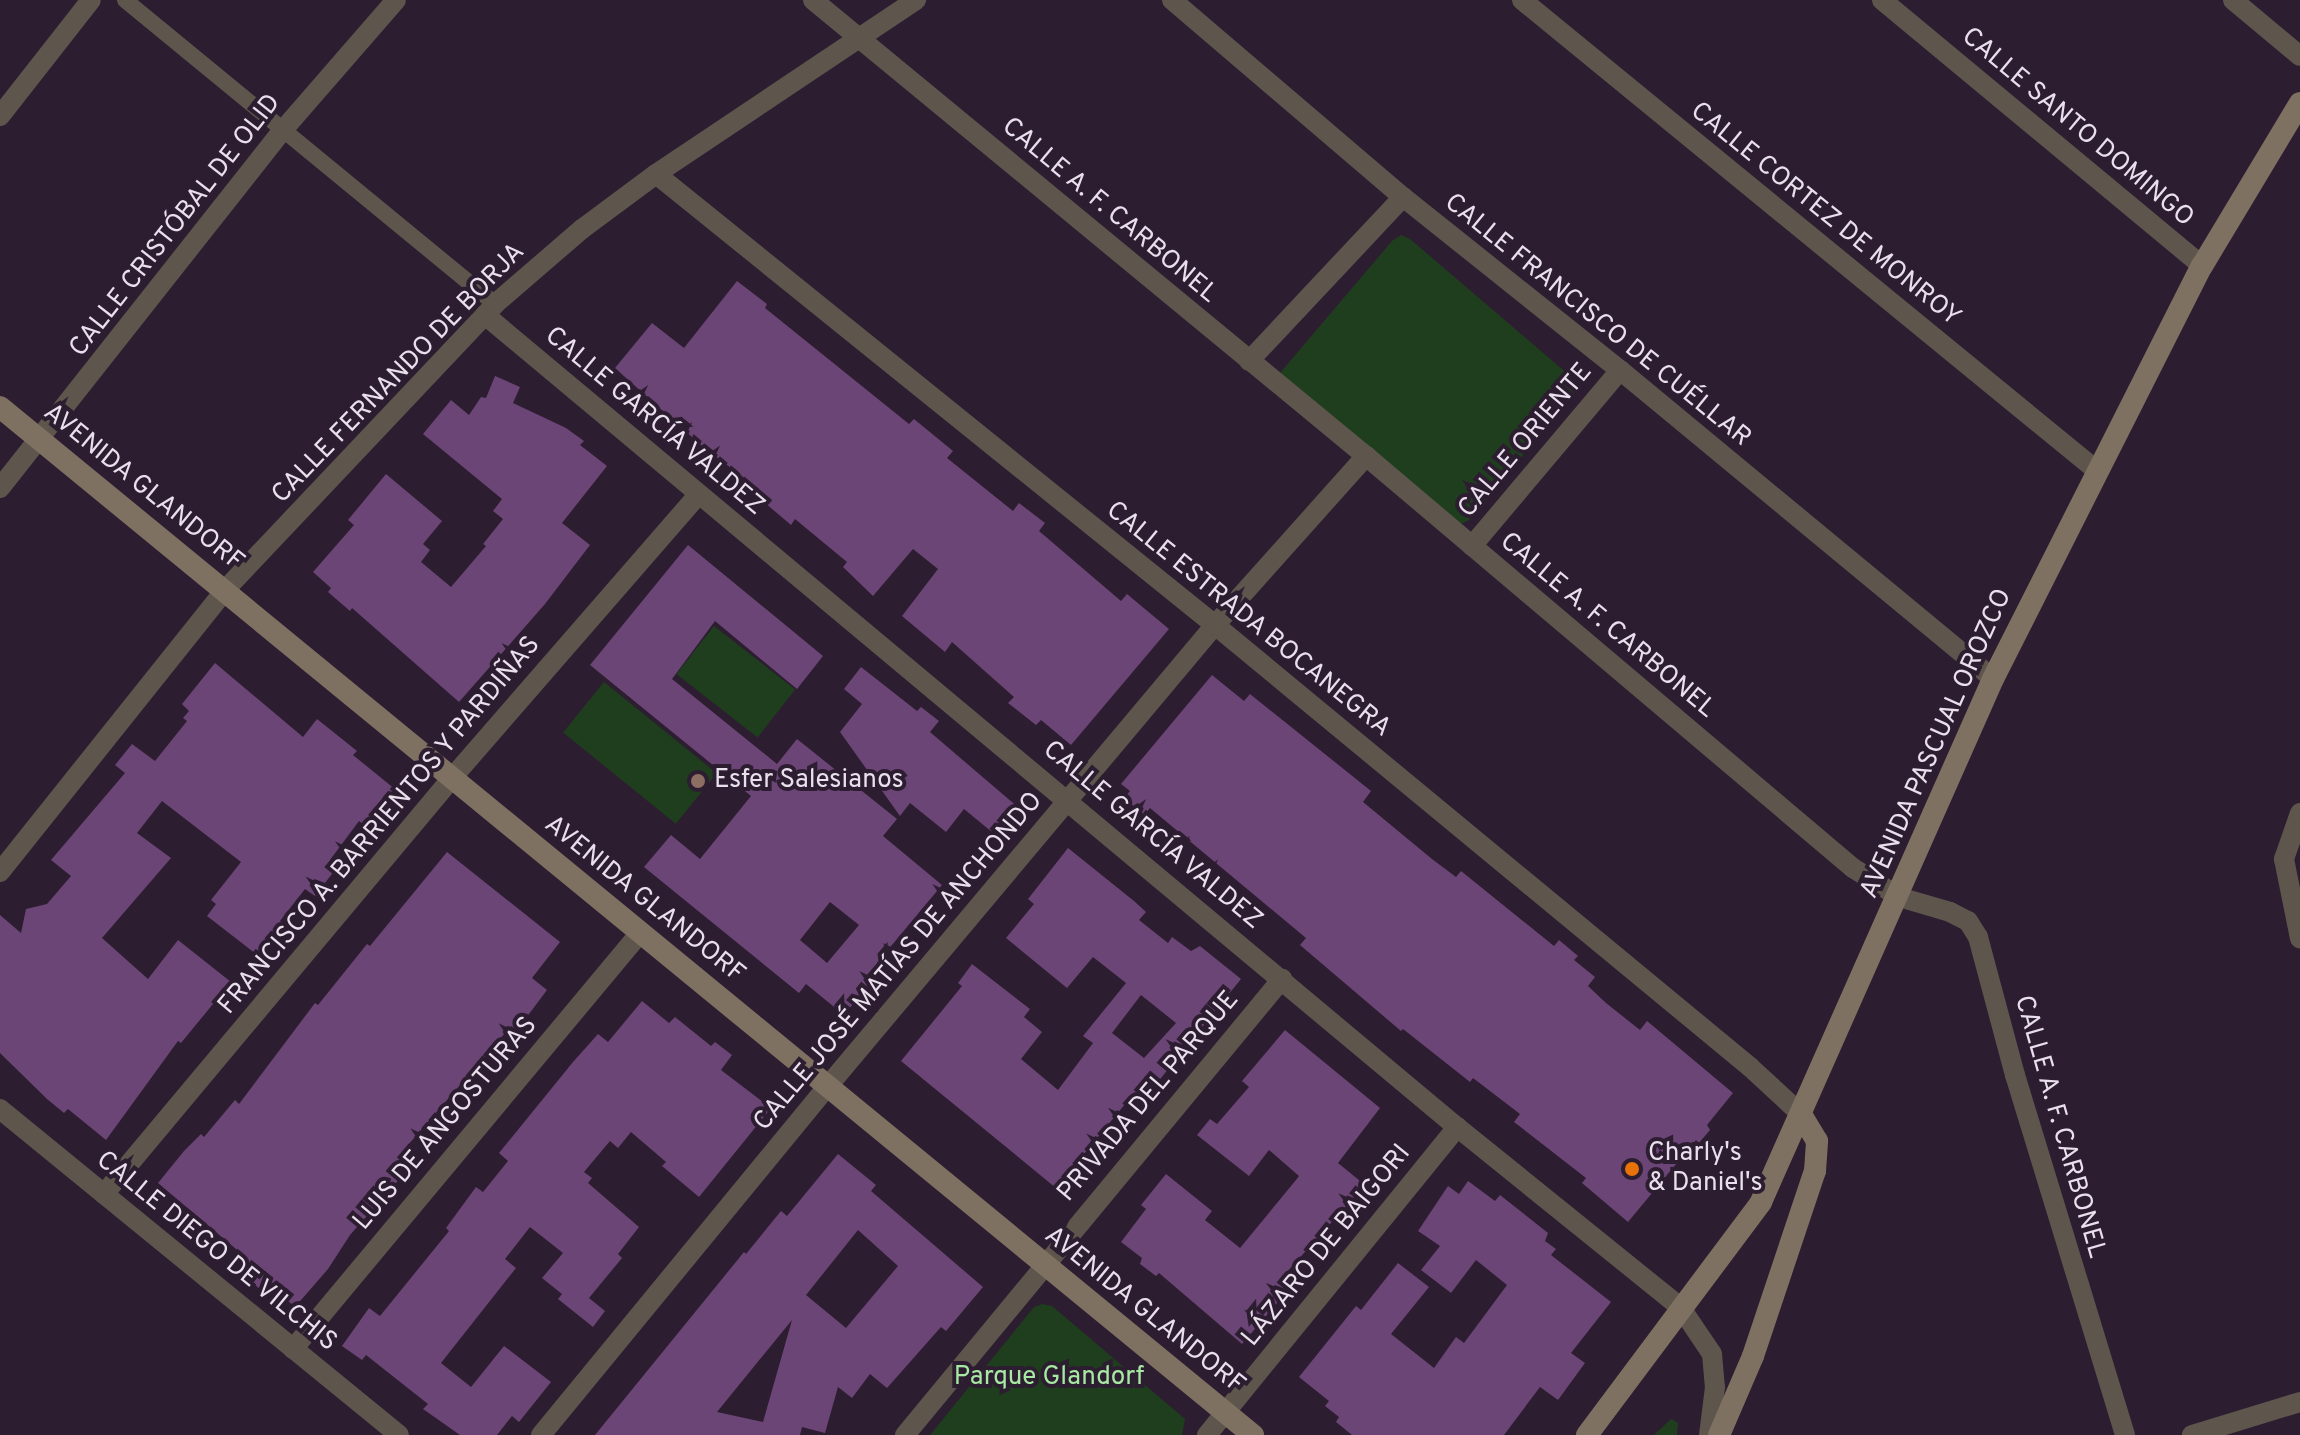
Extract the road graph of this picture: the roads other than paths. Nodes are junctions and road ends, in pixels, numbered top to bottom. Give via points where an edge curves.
1 (91, 0) edge
2 (125, 0) edge
3 (396, 0) edge
4 (813, 0) edge
5 (916, 0) edge
6 (1172, 0) edge
7 (1522, 0) edge
8 (1882, 0) edge
9 (2233, 0) edge
10 (857, 36) junction
11 (2300, 56) edge
12 (2300, 103) edge
13 (0, 116) edge
14 (283, 130) junction
15 (656, 174) junction
16 (1403, 197) junction
17 (2202, 266) junction
18 (490, 310) junction
19 (1249, 361) junction
20 (1620, 370) junction
21 (0, 407) edge
22 (40, 439) junction
23 (1366, 456) junction
24 (2096, 470) junction
25 (0, 488) edge
26 (699, 494) junction
27 (1472, 546) junction
28 (224, 591) junction
29 (1215, 625) junction
30 (1993, 679) junction
31 (452, 778) junction
32 (1068, 800) junction
33 (2300, 813) edge
34 (0, 872) edge
35 (1899, 897) junction
36 (640, 933) junction
37 (2300, 938) edge
38 (1282, 979) junction
39 (828, 1086) junction
40 (0, 1109) edge
41 (1801, 1114) junction
42 (1457, 1127) junction
43 (104, 1194) junction
44 (1043, 1265) junction
45 (1681, 1308) junction
46 (293, 1349) junction
47 (2300, 1402) edge
48 (1225, 1412) junction
49 (399, 1435) edge
50 (541, 1435) edge
51 (905, 1435) edge
52 (1207, 1435) edge
53 (1253, 1435) edge
54 (1587, 1435) edge
55 (1709, 1435) edge
56 (1719, 1435) edge
57 (2125, 1435) edge
58 (2192, 1435) edge

1 - 13 street
2 - 14 street, CALLE GARCÍA VALDEZ
3 - 14 street, CALLE CRISTÓBAL DE OLID
4 - 10 street, CALLE A. F. CARBONEL
5 - 10 street, CALLE FERNANDO DE BORJA
6 - 16 street, CALLE FRANCISCO DE CUÉLLAR
7 - 24 street, CALLE CORTEZ DE MONROY
8 - 17 street, CALLE SANTO DOMINGO
9 - 11 street
10 - 15 street, CALLE FERNANDO DE BORJA
10 - 19 street, CALLE A. F. CARBONEL
12 - 17 main road, AVENIDA PASCUAL OROZCO
14 - 18 street, CALLE GARCÍA VALDEZ
14 - 22 street, CALLE CRISTÓBAL DE OLID
15 - 18 street, CALLE FERNANDO DE BORJA via 582,229
15 - 29 street, CALLE ESTRADA BOCANEGRA
16 - 19 street
16 - 20 street, CALLE FRANCISCO DE CUÉLLAR
17 - 24 main road, AVENIDA PASCUAL OROZCO
18 - 26 street, CALLE GARCÍA VALDEZ
18 - 28 street, CALLE FERNANDO DE BORJA
19 - 23 street, CALLE A. F. CARBONEL
20 - 27 street, CALLE ORIENTE
20 - 30 street, CALLE FRANCISCO DE CUÉLLAR
21 - 22 main road, AVENIDA GLANDORF
22 - 25 street, CALLE CRISTÓBAL DE OLID
22 - 28 main road, AVENIDA GLANDORF
23 - 27 street, CALLE A. F. CARBONEL
23 - 29 street, CALLE JOSÉ MATÍAS DE ANCHONDO
24 - 30 main road, AVENIDA PASCUAL OROZCO
26 - 31 street, FRANCISCO A. BARRIENTOS Y PARDIÑAS
26 - 32 street, CALLE GARCÍA VALDEZ
27 - 35 street, CALLE A. F. CARBONEL via 1853,868
28 - 31 main road, AVENIDA GLANDORF
28 - 34 street, CALLE FERNANDO DE BORJA
29 - 32 street, CALLE JOSÉ MATÍAS DE ANCHONDO
29 - 41 street, CALLE ESTRADA BOCANEGRA
30 - 35 main road, AVENIDA PASCUAL OROZCO
31 - 36 main road, AVENIDA GLANDORF
31 - 43 street, FRANCISCO A. BARRIENTOS Y PARDIÑAS
32 - 38 street, CALLE GARCÍA VALDEZ
32 - 39 street, CALLE JOSÉ MATÍAS DE ANCHONDO
33 - 37 street via 2284,859
35 - 41 main road, AVENIDA PASCUAL OROZCO
35 - 57 street, CALLE A. F. CARBONEL via 1960,915 1974,928
36 - 39 main road, AVENIDA GLANDORF
36 - 46 street, LUIS DE ANGOSTURAS
38 - 42 street, CALLE GARCÍA VALDEZ
38 - 44 street, PRIVADA DEL PARQUE
39 - 44 main road, AVENIDA GLANDORF
39 - 50 street, CALLE JOSÉ MATÍAS DE ANCHONDO
40 - 43 street, CALLE DIEGO DE VILCHIS
41 - 45 main road, AVENIDA PASCUAL OROZCO via 1761,1202
41 - 56 main road via 1817,1141 1815,1171 1758,1341
42 - 45 street, CALLE GARCÍA VALDEZ
42 - 48 street, LÁZARO DE BAIGORI
43 - 46 street, CALLE DIEGO DE VILCHIS
44 - 48 main road, AVENIDA GLANDORF
44 - 51 street, PRIVADA DEL PARQUE
45 - 54 main road, AVENIDA PASCUAL OROZCO
45 - 55 street, CALLE GARCÍA VALDEZ via 1712,1354 1715,1387
46 - 49 street, CALLE DIEGO DE VILCHIS
47 - 58 street
48 - 52 street, LÁZARO DE BAIGORI
48 - 53 main road, AVENIDA GLANDORF

